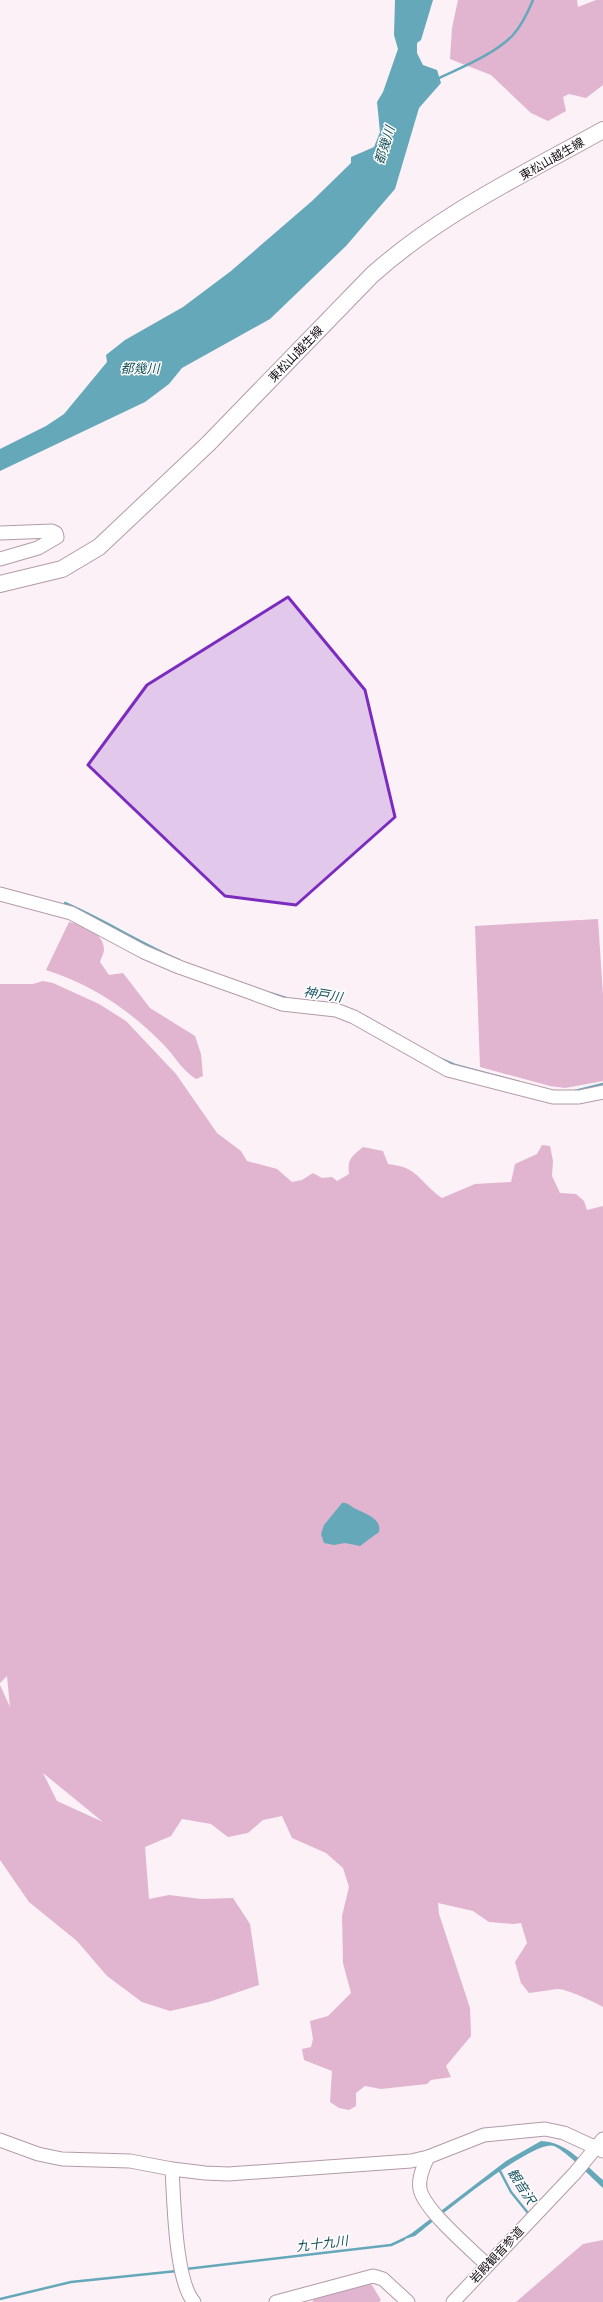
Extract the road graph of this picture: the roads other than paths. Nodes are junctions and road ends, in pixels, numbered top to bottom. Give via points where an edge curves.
1 (603, 130) edge
2 (0, 533) edge
3 (0, 559) edge
4 (0, 584) edge
5 (0, 894) edge
6 (603, 1092) edge
7 (0, 2140) edge
8 (601, 2146) edge
9 (428, 2157) junction
10 (172, 2169) junction
11 (487, 2265) junction
12 (194, 2302) edge
13 (276, 2302) edge
14 (408, 2302) edge
15 (453, 2302) edge

1 - 4 main road, 東松山越生線 via 433,226 397,252 208,444 99,547 62,569
2 - 3 street via 52,531 57,537 38,548
5 - 6 street via 71,913 144,952 252,994 282,1004 336,1010 354,1017 448,1070 553,1097
7 - 10 street via 38,2154 62,2159 130,2161
8 - 9 street via 545,2129 484,2135
8 - 11 street, 岩殿観音参道
9 - 10 street via 395,2163 228,2174
9 - 11 street via 421,2173 422,2194 442,2221
10 - 12 street via 181,2269 189,2297
11 - 15 street, 岩殿観音参道
13 - 14 street via 373,2276 382,2279

